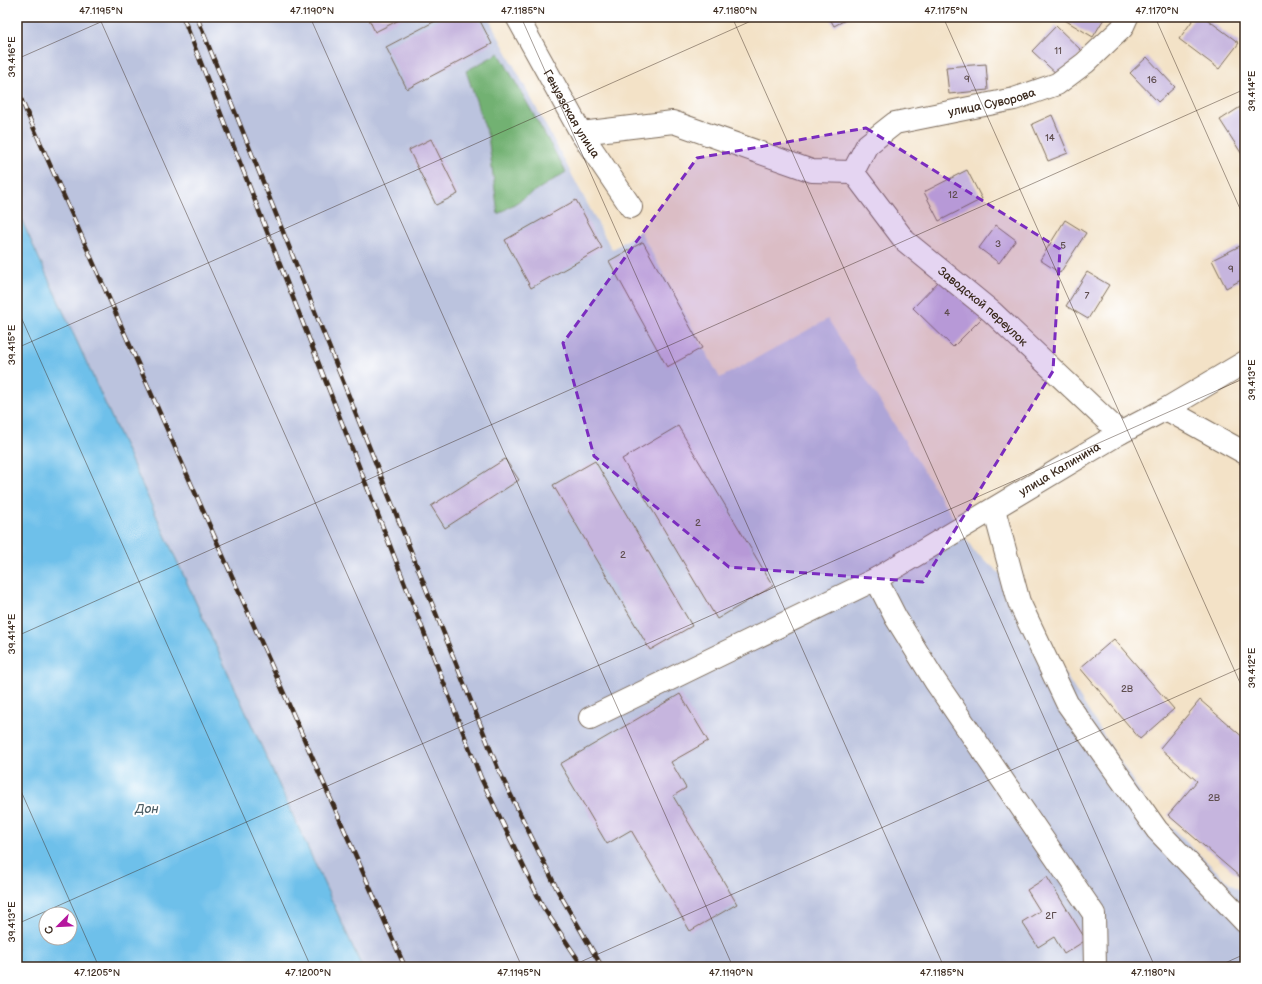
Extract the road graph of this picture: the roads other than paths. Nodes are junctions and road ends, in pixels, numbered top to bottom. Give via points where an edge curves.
1 (517, 17) edge
2 (1127, 17) edge
3 (581, 133) junction
4 (853, 172) junction
5 (631, 207) dead end
6 (1245, 362) edge
7 (1166, 410) junction
8 (1120, 433) junction
9 (1245, 453) edge
10 (994, 509) junction
11 (876, 579) junction
12 (590, 718) dead end
13 (1245, 922) edge
14 (1095, 967) edge

1 - 3 street, Генуэзская улица
2 - 4 street, улица Суворова via 1122,28 1085,63 1057,84 1014,99 895,123 867,145
3 - 4 street via 673,122 812,171
3 - 5 street, Генуэзская улица
4 - 8 street, Заводской переулок via 906,241 992,312
6 - 7 street, улица Калинина
7 - 8 street, улица Калинина
7 - 9 street
8 - 10 street, улица Калинина
10 - 11 street, улица Калинина
10 - 13 street via 1018,602 1067,703 1157,830
11 - 12 street, улица Калинина
11 - 14 street via 896,618 935,681 1094,914

